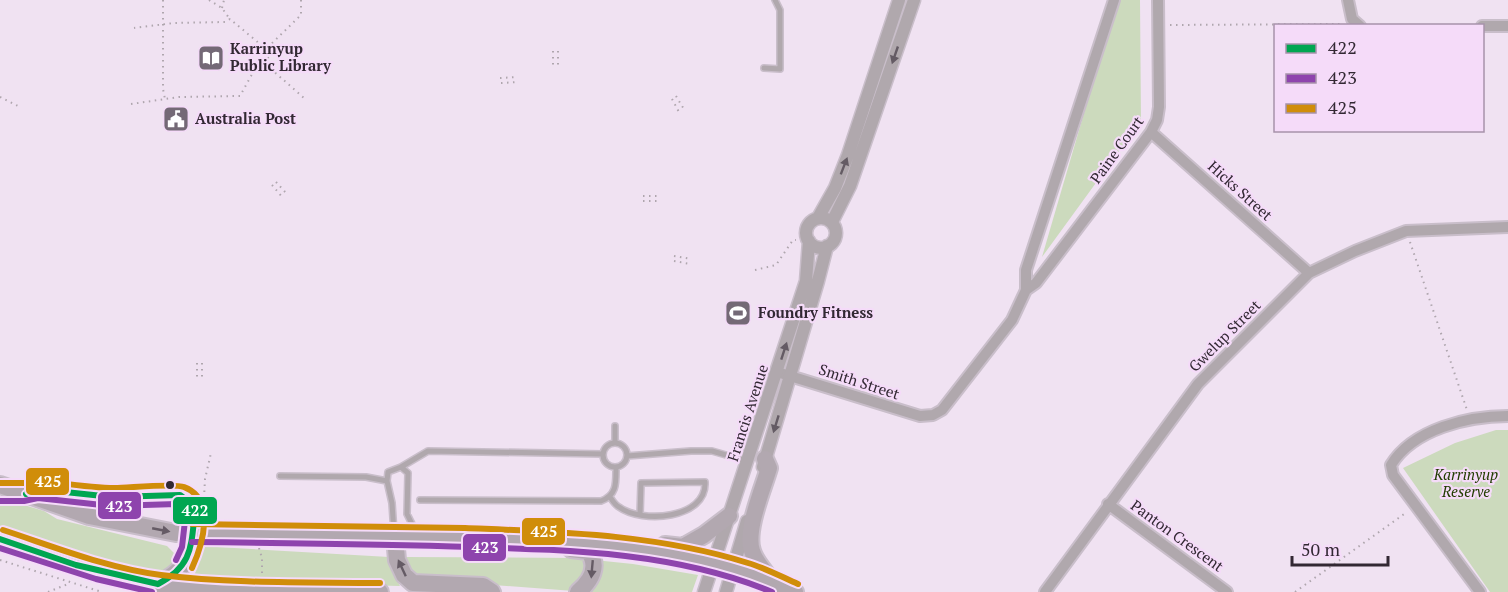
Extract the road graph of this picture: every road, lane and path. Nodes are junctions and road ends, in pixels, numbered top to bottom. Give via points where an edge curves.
1 (163, 0) edge
2 (209, 0) edge
3 (224, 0) edge
4 (301, 0) edge
5 (775, 0) edge
6 (899, 0) edge
7 (914, 0) edge
8 (1114, 0) edge
9 (1158, 0) edge
10 (1348, 0) edge
11 (222, 8) junction
12 (230, 19) junction
13 (163, 24) junction
14 (1357, 24) edge
15 (1158, 25) junction
16 (1274, 25) edge
17 (1484, 26) edge
18 (1508, 26) edge
19 (134, 28) dead end
20 (266, 49) junction
21 (553, 51) dead end
22 (558, 51) dead end
23 (553, 68) dead end
24 (558, 68) dead end
25 (764, 68) dead end
26 (517, 77) dead end
27 (501, 78) dead end
28 (518, 82) dead end
29 (501, 83) dead end
30 (676, 96) dead end
31 (0, 97) edge
32 (304, 98) dead end
33 (165, 99) junction
34 (672, 99) dead end
35 (131, 104) dead end
36 (20, 107) dead end
37 (684, 111) dead end
38 (680, 114) dead end
39 (1151, 132) junction
40 (276, 182) dead end
41 (272, 185) dead end
42 (287, 194) dead end
43 (643, 196) dead end
44 (659, 196) dead end
45 (283, 198) dead end
46 (643, 201) dead end
47 (659, 201) dead end
48 (818, 218) junction
49 (832, 222) junction
50 (1508, 227) edge
51 (1406, 231) junction
52 (808, 239) junction
53 (827, 246) junction
54 (674, 256) dead end
55 (691, 259) dead end
56 (674, 261) dead end
57 (690, 264) dead end
58 (755, 270) dead end
59 (1310, 273) junction
60 (1026, 291) junction
61 (197, 363) dead end
62 (202, 363) dead end
63 (777, 372) junction
64 (790, 375) junction
65 (197, 380) dead end
66 (202, 380) dead end
67 (933, 416) joint
68 (1508, 416) edge
69 (1470, 419) junction
70 (615, 426) dead end
71 (615, 443) junction
72 (211, 453) dead end
73 (603, 454) junction
74 (627, 456) junction
75 (765, 459) junction
76 (748, 462) junction
77 (401, 467) junction
78 (616, 468) junction
79 (280, 476) dead end
80 (387, 481) junction
81 (0, 485) edge
82 (0, 492) edge
83 (26, 494) junction
84 (609, 496) junction
85 (204, 498) dead end
86 (420, 500) dead end
87 (1108, 504) junction
88 (1417, 505) junction
89 (640, 515) junction
90 (729, 516) junction
91 (192, 533) junction
92 (259, 536) junction
93 (418, 536) junction
94 (395, 537) junction
95 (1, 538) edge
96 (541, 540) junction
97 (0, 560) edge
98 (714, 563) junction
99 (733, 568) junction
100 (70, 583) junction
101 (158, 584) junction
102 (773, 584) junction
103 (212, 591) edge
104 (253, 591) edge
105 (48, 592) edge
106 (102, 592) edge
107 (380, 592) edge
108 (492, 592) edge
109 (578, 592) edge
110 (704, 592) edge
111 (726, 592) edge
112 (795, 592) edge
113 (1045, 592) edge
114 (1227, 592) edge
115 (1295, 592) edge
116 (1480, 592) edge

1 - 13 path
2 - 11 path
3 - 11 path
4 - 20 path via 300,15
5 - 25 lane via 780,10 780,69
48 -> 6 street, Francis Avenue via 836,188
7 -> 49 street, Francis Avenue via 850,186
8 - 60 street, Paine Court via 1026,270
9 - 15 street, Paine Court
10 - 14 street
11 - 12 path
12 - 13 path
12 - 20 path
13 - 19 path
13 - 33 path
15 - 16 path
15 - 39 street, Paine Court via 1159,107
17 - 18 street
20 - 32 path via 271,69
20 - 33 path via 240,96
21 - 23 path
22 - 24 path
26 - 27 path
28 - 29 path
30 - 37 path
31 - 36 path
33 - 35 path
34 - 38 path
39 - 59 street, Hicks Street
39 - 60 street, Paine Court
40 - 42 path
41 - 45 path
43 - 44 path
46 - 47 path
48 - 49 street
48 - 52 street, Francis Avenue via 807,228
49 - 53 street, Francis Avenue via 836,236
50 - 51 street, Gwelup Street
51 - 59 street, Gwelup Street
51 - 69 path
52 - 53 street via 817,247
52 - 58 path via 793,240 776,265
63 -> 52 street, Francis Avenue via 806,281
53 - 64 street, Francis Avenue
54 - 55 path
56 - 57 path
59 - 87 street, Gwelup Street via 1197,384
60 - 67 street, Paine Court via 1012,320 942,410
61 - 65 path
62 - 66 path
63 - 64 street, Smith Street
63 - 76 street, Francis Avenue
64 - 67 street, Smith Street via 920,416
64 -> 75 street, Francis Avenue
68 - 69 street
69 - 88 street via 1438,429 1396,456 1391,465 1393,475
70 - 71 lane
71 - 73 lane via 607,445
71 - 74 lane via 623,446
72 - 85 path
73 - 77 lane via 435,450
73 - 78 lane via 605,463
74 - 76 lane via 712,452
74 - 78 lane
75 - 99 street, Francis Avenue
75 - 102 highway via 769,468 750,541 756,561
76 - 90 street, Francis Avenue
77 - 80 lane via 388,472
77 - 93 lane via 408,472 407,514
78 - 84 lane via 616,486
79 - 80 lane via 366,477
80 - 94 lane
81 - 83 highway
82 - 83 highway
83 -> 91 highway via 89,516
83 - 91 lane via 37,489 112,496 180,495 195,511
84 - 86 lane via 601,501
84 - 89 lane via 618,507
87 - 113 street, Gwelup Street
87 - 114 street, Panton Crescent
88 - 115 path
88 - 116 street
89 - 89 lane via 668,516 695,506 705,482 641,483
90 - 96 highway via 683,547 551,533
90 - 98 street, Francis Avenue
91 - 92 highway
91 - 101 highway via 191,549 183,565 174,576
92 - 94 highway
92 - 104 path
93 - 94 highway
93 - 96 highway
108 -> 94 highway via 483,586 413,583 397,560
95 - 101 highway via 76,565
96 - 98 highway via 647,550
96 -> 109 highway via 550,548 588,550 591,554 594,572 590,582
97 - 100 path
98 - 99 highway
98 - 110 street, Francis Avenue
99 - 102 highway
99 - 111 street, Francis Avenue
100 - 105 path
100 - 106 path
101 - 103 highway
102 - 112 highway
103 - 104 highway
104 - 107 highway

